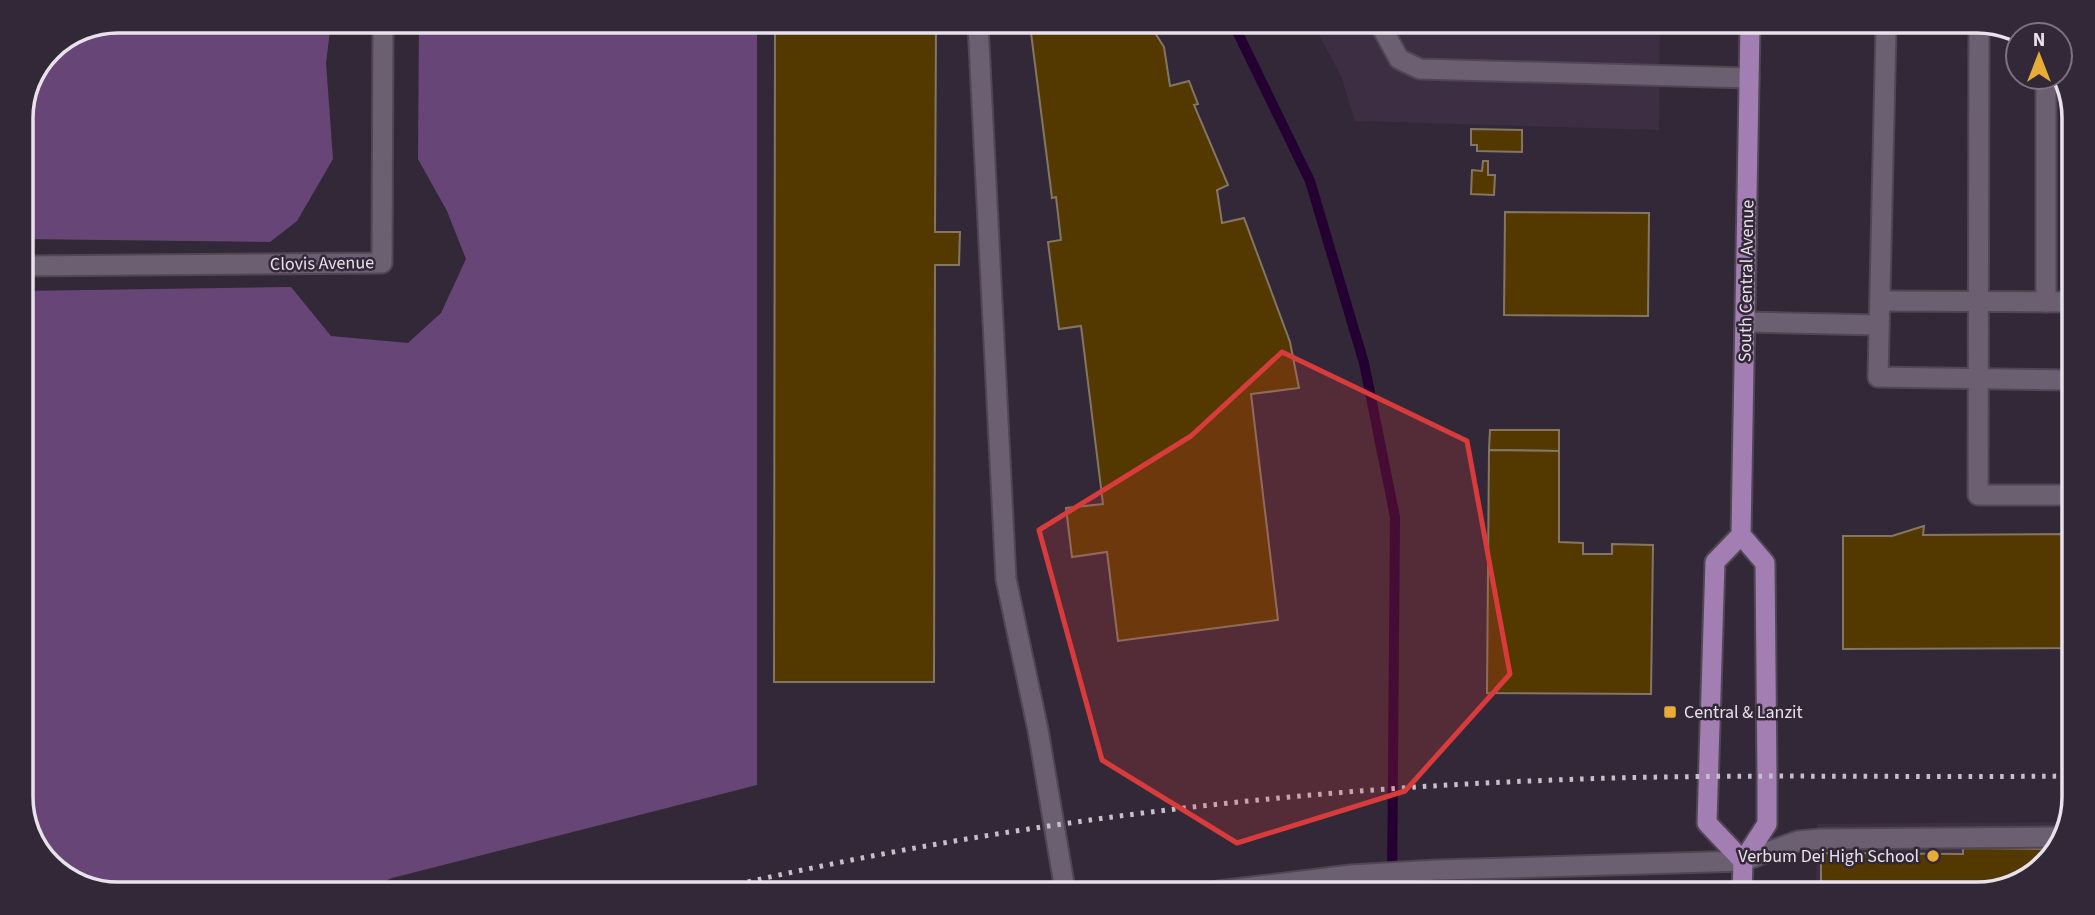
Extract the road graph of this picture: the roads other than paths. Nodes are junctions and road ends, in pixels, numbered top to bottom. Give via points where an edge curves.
1 (383, 33) edge
2 (978, 33) edge
3 (1385, 33) edge
4 (1750, 33) edge
5 (1886, 33) edge
6 (1979, 33) edge
7 (1749, 78) junction
8 (2046, 91) edge
9 (33, 266) edge
10 (1880, 301) junction
11 (1979, 302) junction
12 (2046, 302) junction
13 (2062, 302) edge
14 (1745, 322) junction
15 (1879, 325) junction
16 (1979, 378) junction
17 (2062, 380) edge
18 (2062, 495) edge
19 (1741, 535) junction
20 (2051, 837) edge
21 (1743, 861) junction
22 (1065, 882) edge
23 (1293, 882) edge
24 (1742, 882) edge

1 - 9 street, Clovis Avenue via 382,263
2 - 22 street via 1006,579
3 - 7 street via 1399,58 1420,69
4 - 7 main road, South Central Avenue
5 - 10 street
6 - 11 street
7 - 14 main road, South Central Avenue
8 - 12 street
10 - 11 street
10 - 15 street
11 - 12 street
11 - 16 street
12 - 13 street
14 - 15 street
14 - 19 main road, South Central Avenue
15 - 16 street via 1878,377
16 - 17 street
16 - 18 street via 1978,495
19 - 21 main road via 1765,563 1767,778 1767,824
19 - 21 main road via 1714,562 1707,823
20 - 21 street via 1821,839 1798,841
21 - 23 street via 1437,870
21 - 24 main road

